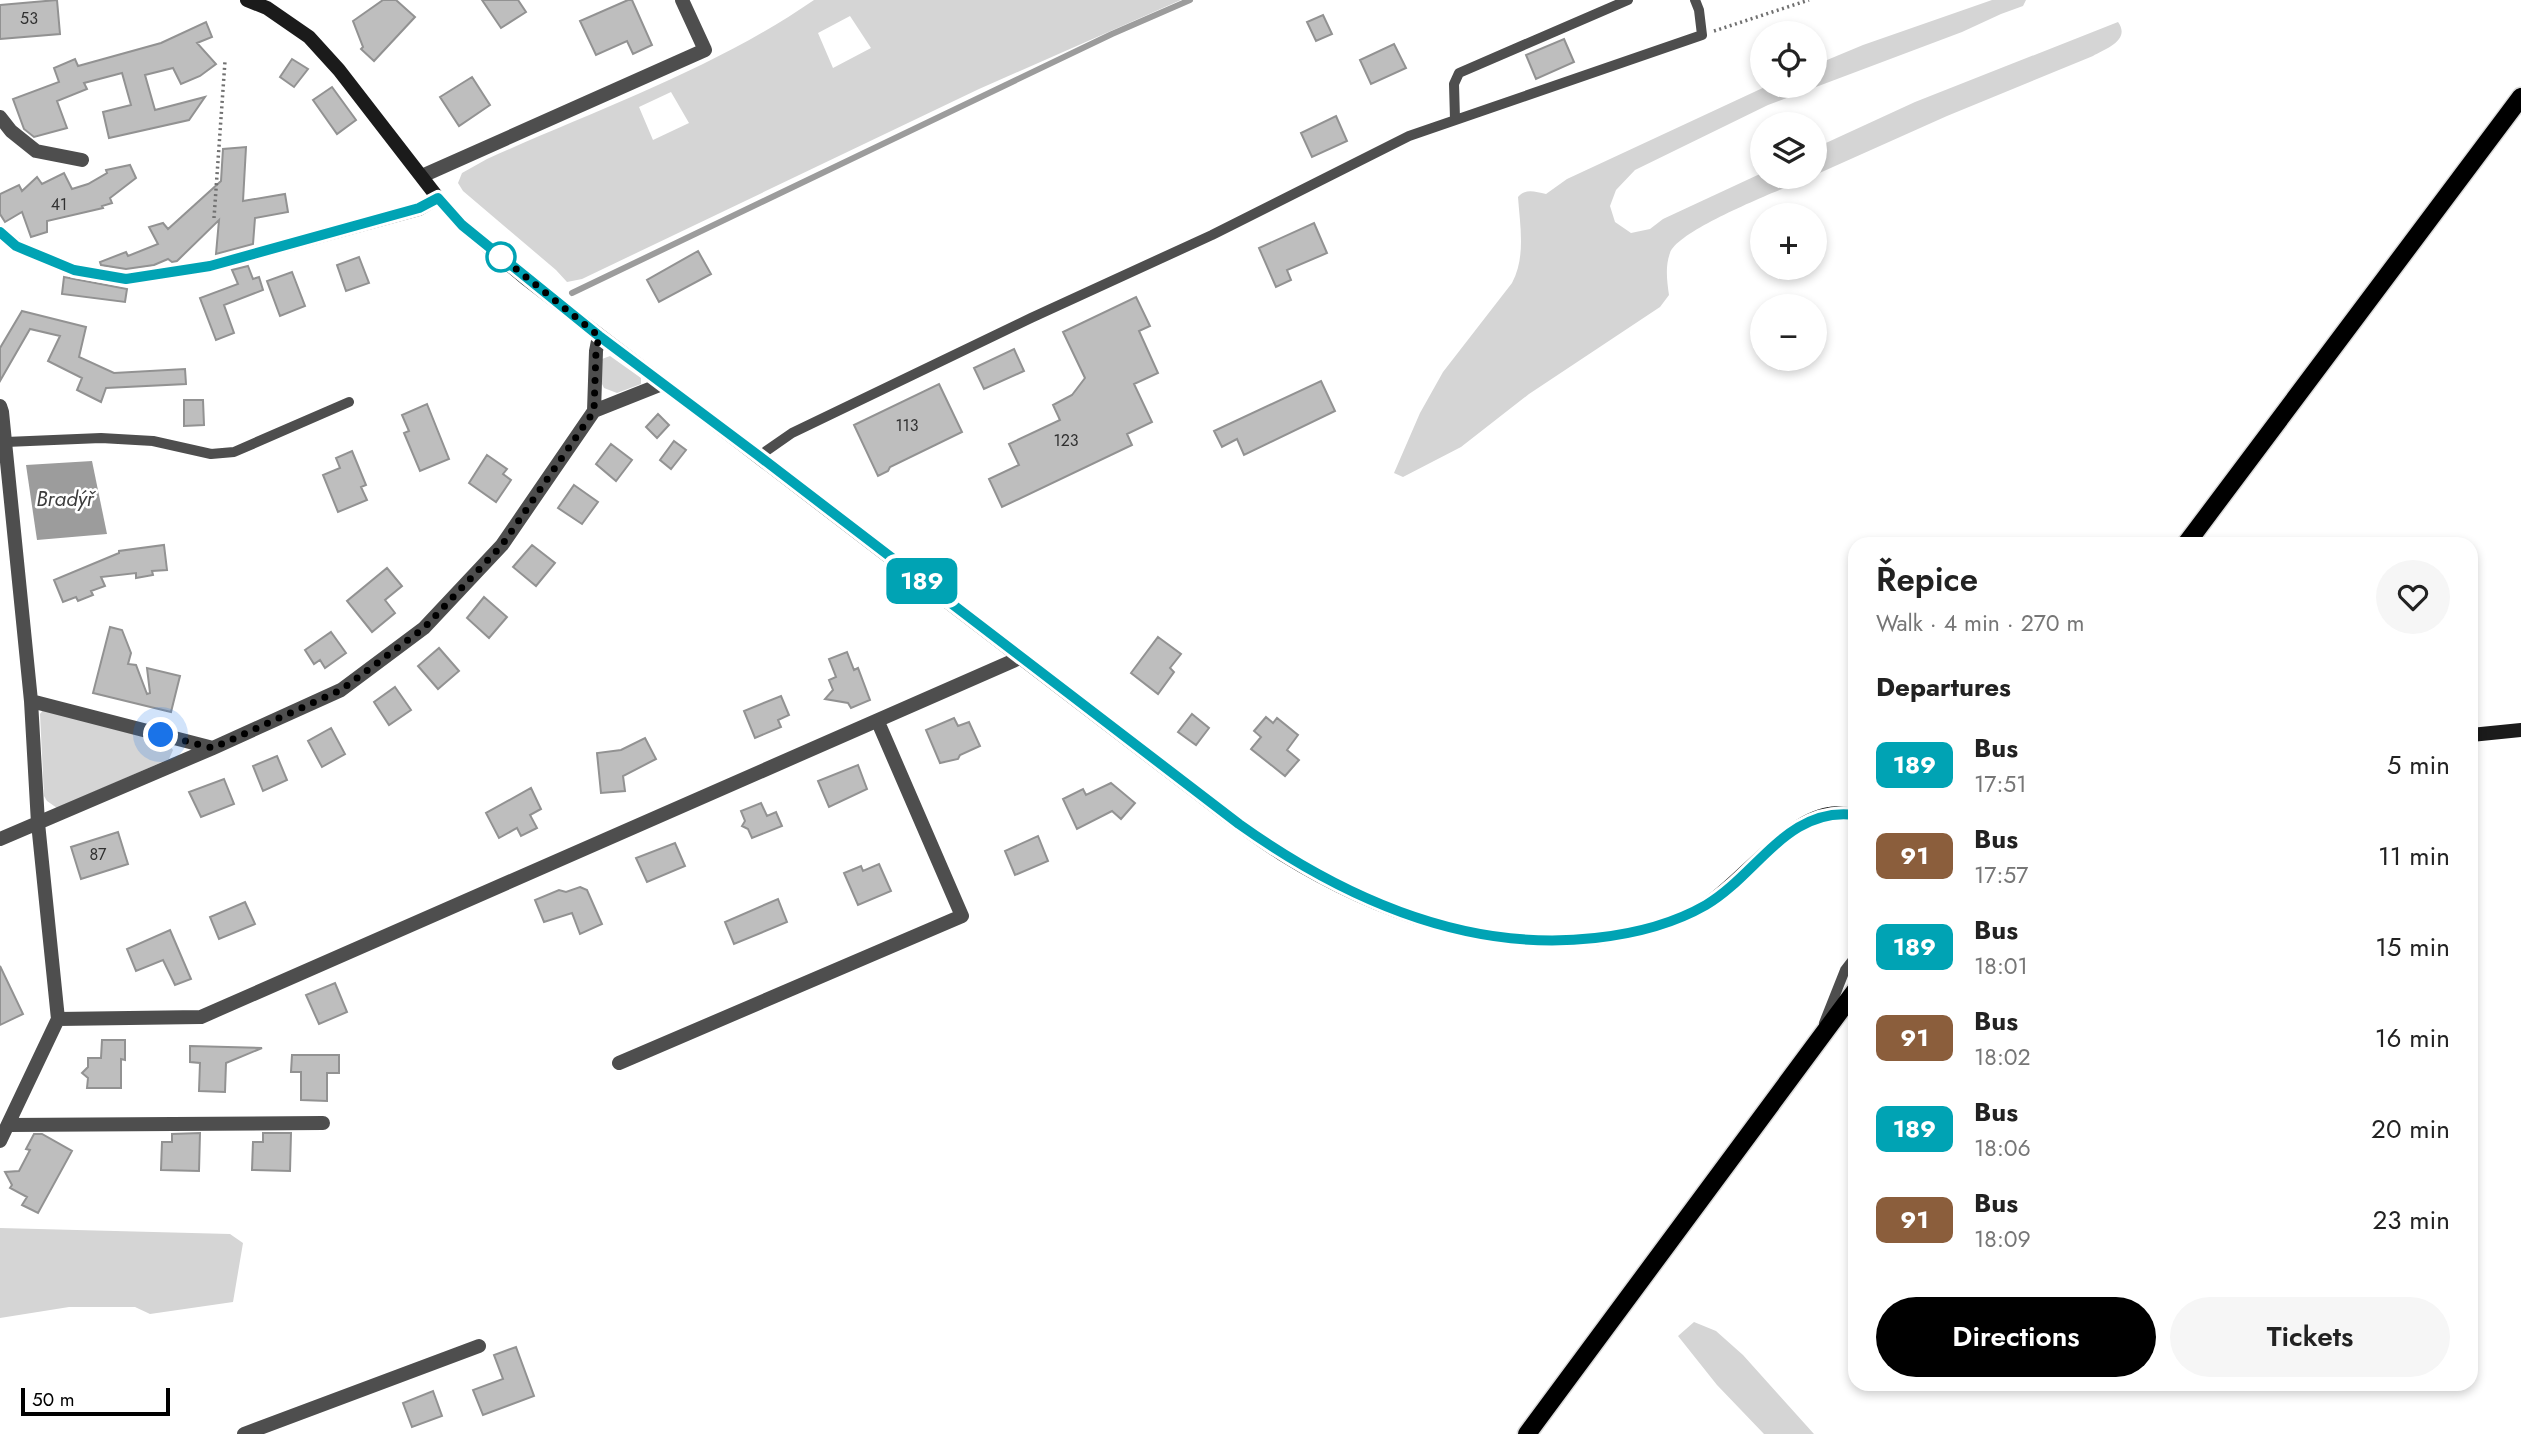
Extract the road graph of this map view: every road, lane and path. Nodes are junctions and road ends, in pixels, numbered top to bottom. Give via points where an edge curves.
1 (247, 0) edge
2 (682, 0) edge
3 (1628, 0) edge
4 (1695, 0) edge
5 (1809, 0) edge
6 (268, 4) edge
7 (1702, 35) junction
8 (225, 61) dead end
9 (2521, 97) edge
10 (0, 117) edge
11 (1455, 119) junction
12 (82, 160) dead end
13 (422, 176) junction
14 (438, 198) junction
15 (214, 218) dead end
16 (0, 232) edge
17 (599, 336) junction
18 (662, 384) junction
19 (349, 402) dead end
20 (0, 406) edge
21 (594, 411) junction
22 (6, 442) junction
23 (759, 456) junction
24 (2191, 537) edge
25 (1022, 657) junction
26 (31, 701) junction
27 (878, 722) junction
28 (2521, 730) edge
29 (2478, 735) edge
30 (213, 748) junction
31 (1848, 815) edge
32 (38, 823) junction
33 (0, 839) edge
34 (1848, 966) edge
35 (1848, 1000) edge
36 (58, 1019) junction
37 (1818, 1041) junction
38 (619, 1063) dead end
39 (323, 1123) dead end
40 (8, 1125) junction
41 (0, 1141) edge
42 (479, 1346) dead end
43 (244, 1434) edge
44 (1527, 1434) edge

1 - 6 street
2 - 13 street via 705,50
3 - 11 lane via 1459,73 1454,84
4 - 7 lane
5 - 7 path
6 - 13 street via 309,37 339,70
7 - 11 lane
8 - 15 path
9 - 24 main road
10 - 12 street via 36,152
11 - 23 lane via 1409,136 1212,235 792,433
13 - 14 street
14 - 16 street via 419,208 210,266 126,279 74,270 16,246
14 - 17 street via 462,225
17 - 18 street
17 - 21 street
18 - 21 street
18 - 23 street
19 - 22 lane via 234,452 211,454 153,441 114,439
20 - 22 street
21 - 30 street via 502,545 424,628 341,690
22 - 26 street
23 - 25 street
25 - 27 street
25 - 31 street via 1182,782 1316,875 1376,904 1485,936 1584,939 1669,921 1707,904 1800,826 1827,814
26 - 30 street
26 - 32 street
27 - 36 street via 201,1017
27 - 38 street via 962,916
28 - 29 street
30 - 32 street
32 - 33 street
32 - 36 street
34 - 37 lane
35 - 37 main road
36 - 40 street
37 - 44 main road
39 - 40 street
40 - 41 street
42 - 43 street

